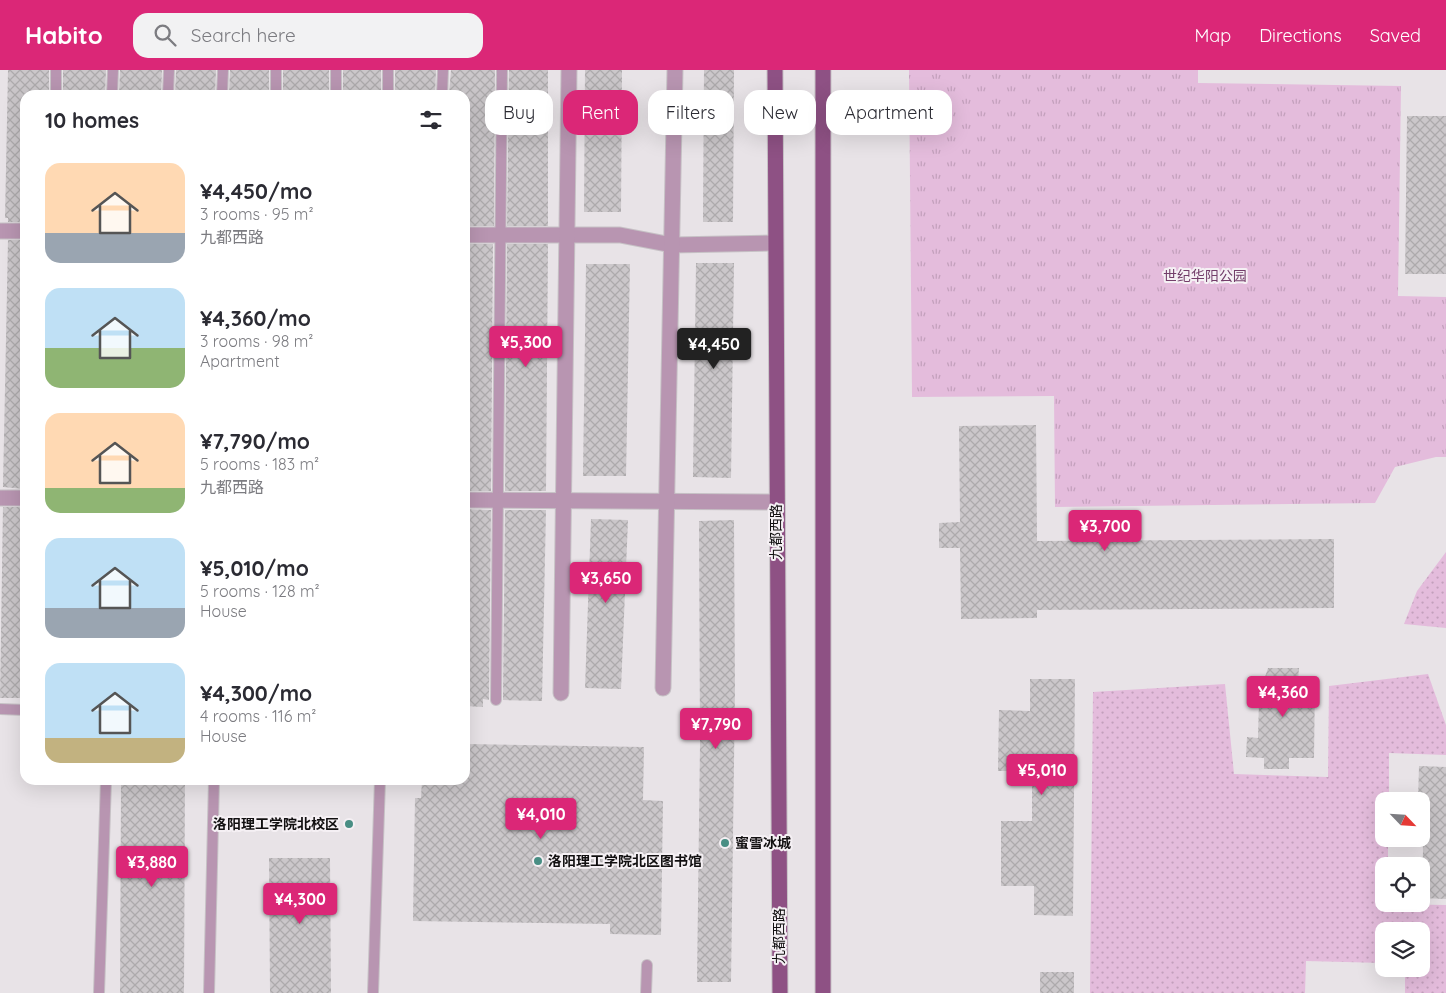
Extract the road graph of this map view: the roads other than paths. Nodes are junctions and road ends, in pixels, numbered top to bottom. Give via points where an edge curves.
1 (56, 70) edge
2 (113, 70) edge
3 (169, 70) edge
4 (223, 70) edge
5 (276, 70) edge
6 (336, 70) edge
7 (388, 70) edge
8 (443, 70) edge
9 (502, 70) edge
10 (569, 70) edge
11 (675, 70) edge
12 (774, 70) edge
13 (823, 70) edge
14 (56, 90) edge
15 (112, 90) edge
16 (168, 90) edge
17 (222, 90) edge
18 (276, 90) edge
19 (336, 90) edge
20 (388, 90) edge
21 (442, 90) edge
22 (0, 231) edge
23 (20, 231) edge
24 (470, 235) edge
25 (500, 235) junction
26 (566, 236) junction
27 (774, 243) junction
28 (672, 245) junction
29 (0, 498) edge
30 (20, 498) edge
31 (470, 500) edge
32 (498, 501) junction
33 (563, 501) junction
34 (667, 502) junction
35 (776, 502) junction
36 (663, 688) dead end
37 (561, 693) dead end
38 (496, 700) dead end
39 (0, 709) edge
40 (20, 710) edge
41 (106, 785) edge
42 (214, 785) edge
43 (380, 785) edge
44 (647, 965) dead end
45 (99, 993) edge
46 (209, 993) edge
47 (373, 993) edge
48 (646, 993) edge
49 (780, 993) edge
50 (823, 993) edge

1 - 14 lane
2 - 15 lane
3 - 16 lane
4 - 17 lane
5 - 18 lane
6 - 19 lane
7 - 20 lane
8 - 21 lane
9 - 25 lane
10 - 26 street
11 - 28 street
12 - 27 main road, 九都西路
13 - 50 main road
22 - 23 street
24 - 25 street
25 - 26 street
25 - 32 lane
26 - 28 street via 620,235
26 - 33 street
27 - 28 street
27 - 35 main road, 九都西路
28 - 34 street
29 - 30 street
31 - 32 street
32 - 33 street
32 - 38 lane
33 - 34 street
33 - 37 street
34 - 35 street
34 - 36 street
35 - 49 main road, 九都西路
39 - 40 lane
41 - 45 lane
42 - 46 lane
43 - 47 lane
44 - 48 lane

